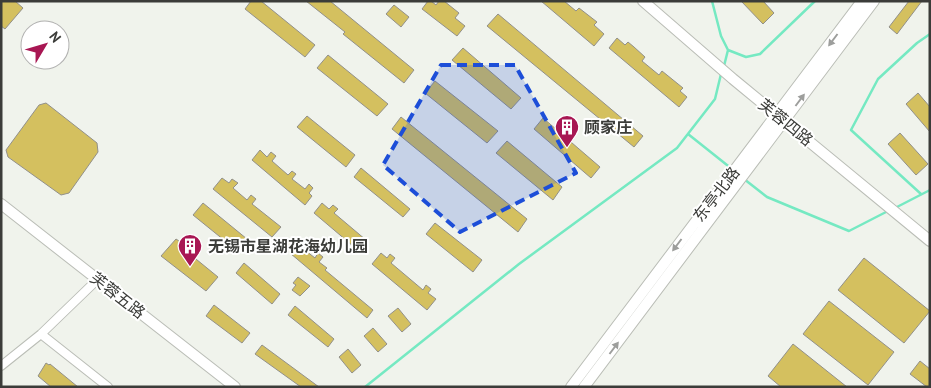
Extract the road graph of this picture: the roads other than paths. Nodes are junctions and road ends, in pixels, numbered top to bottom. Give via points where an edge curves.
1 (643, 1) edge
2 (862, 1) edge
3 (874, 1) edge
4 (780, 118) junction
5 (746, 164) junction
6 (1, 204) edge
7 (930, 241) edge
8 (98, 279) junction
9 (41, 334) junction
10 (1, 366) edge
11 (108, 387) edge
12 (235, 387) edge
13 (571, 387) edge
14 (584, 387) edge

1 - 4 main road, 芙蓉四路
2 -> 4 main road, 东亭北路
4 -> 3 main road, 东亭北路
4 - 5 main road, 东亭北路
4 - 7 main road, 芙蓉四路
5 -> 13 main road, 东亭北路 via 728,178
14 -> 5 main road, 东亭北路 via 736,185
6 - 8 main road, 芙蓉五路
8 - 9 street
8 - 12 main road, 芙蓉五路
9 - 10 street
9 - 11 street

